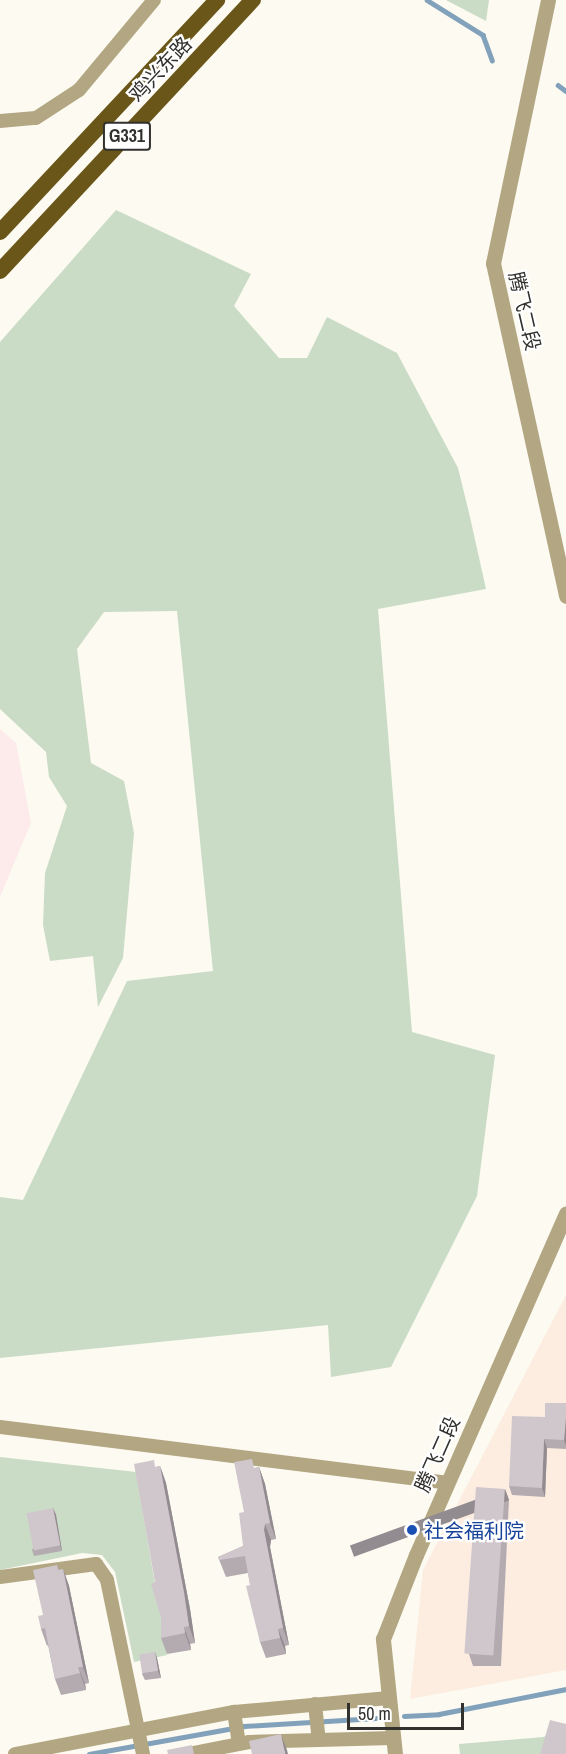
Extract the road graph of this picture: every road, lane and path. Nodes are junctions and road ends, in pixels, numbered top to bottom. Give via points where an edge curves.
1 (154, 0) edge
2 (217, 0) edge
3 (253, 0) edge
4 (548, 0) edge
5 (0, 122) edge
6 (0, 231) edge
7 (0, 271) edge
8 (566, 596) edge
9 (566, 1214) edge
10 (0, 1426) edge
11 (447, 1483) junction
12 (0, 1577) edge
13 (388, 1698) junction
14 (315, 1704) junction
15 (234, 1712) junction
16 (139, 1730) junction
17 (392, 1738) junction
18 (319, 1740) junction
19 (239, 1744) junction
20 (15, 1754) edge
21 (143, 1754) edge
22 (188, 1754) edge
23 (395, 1754) edge

1 - 5 street via 79,90 36,118
2 - 6 highway, 鸡兴东路 / G331
3 - 7 highway, 鸡兴东路 / G331
4 - 8 street, 腾飞二段 via 493,262
9 - 11 street, 腾飞二段
10 - 11 street
11 - 13 street, 腾飞二段 via 383,1639
12 - 16 street via 96,1564 107,1580
13 - 14 street
13 - 17 street, 腾飞二段
14 - 15 street
14 - 18 street
15 - 16 street
15 - 19 street
16 - 20 street
16 - 21 street
17 - 18 street
17 - 23 street, 腾飞二段
18 - 19 street
19 - 22 street

